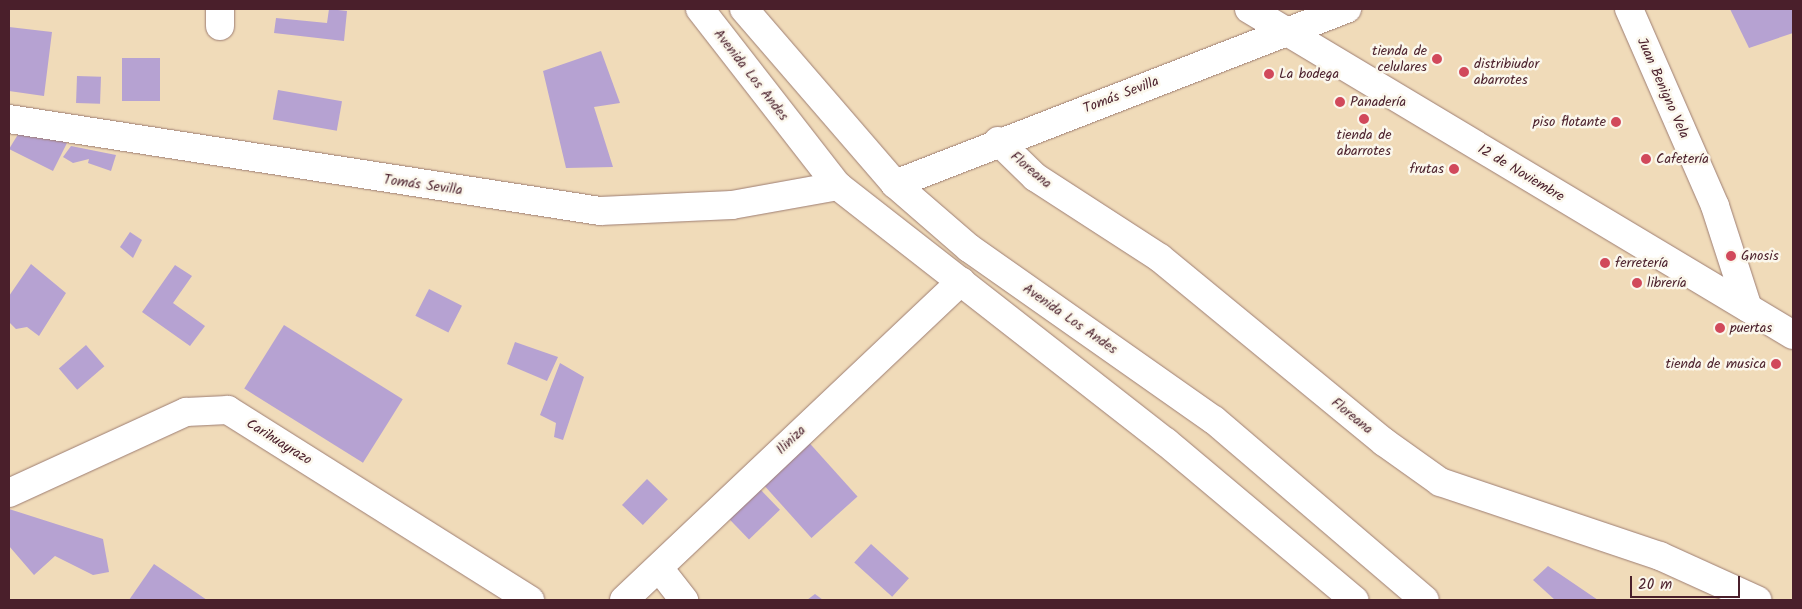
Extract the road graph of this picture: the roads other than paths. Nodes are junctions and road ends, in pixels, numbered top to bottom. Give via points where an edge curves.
1 (700, 9) edge
2 (744, 9) edge
3 (1249, 9) edge
4 (1347, 9) edge
5 (1628, 9) edge
6 (1287, 33) junction
7 (9, 119) edge
8 (998, 141) junction
9 (895, 184) junction
10 (838, 186) junction
11 (961, 281) junction
12 (1748, 308) junction
13 (1793, 335) edge
14 (9, 493) edge
15 (659, 568) junction
16 (530, 600) edge
17 (624, 600) edge
18 (684, 600) edge
19 (1354, 600) edge
20 (1425, 600) edge
21 (1757, 600) edge

1 - 10 street, Avenida Los Andes
2 - 9 street, Avenida Los Andes
3 - 6 street, 12 de Noviembre
4 - 6 street, Tomás Sevilla
5 - 12 street, Juan Benigno Vela via 1714,206
6 - 8 street, Tomás Sevilla
6 - 12 street, 12 de Noviembre
7 - 10 street, Tomás Sevilla via 600,211 732,205
8 - 9 street, Tomás Sevilla
8 - 21 street, Floreana via 1036,177 1160,258 1384,442 1440,482 1660,556
9 - 20 street, Avenida Los Andes via 969,248 1214,420
10 - 11 street, Avenida Los Andes
11 - 15 street, Iliniza
11 - 19 street, Avenida Los Andes via 1019,332 1166,442
12 - 13 street, 12 de Noviembre
14 - 16 street, Carihuayrazo via 186,412 228,410
15 - 17 street, Iliniza
15 - 18 street

